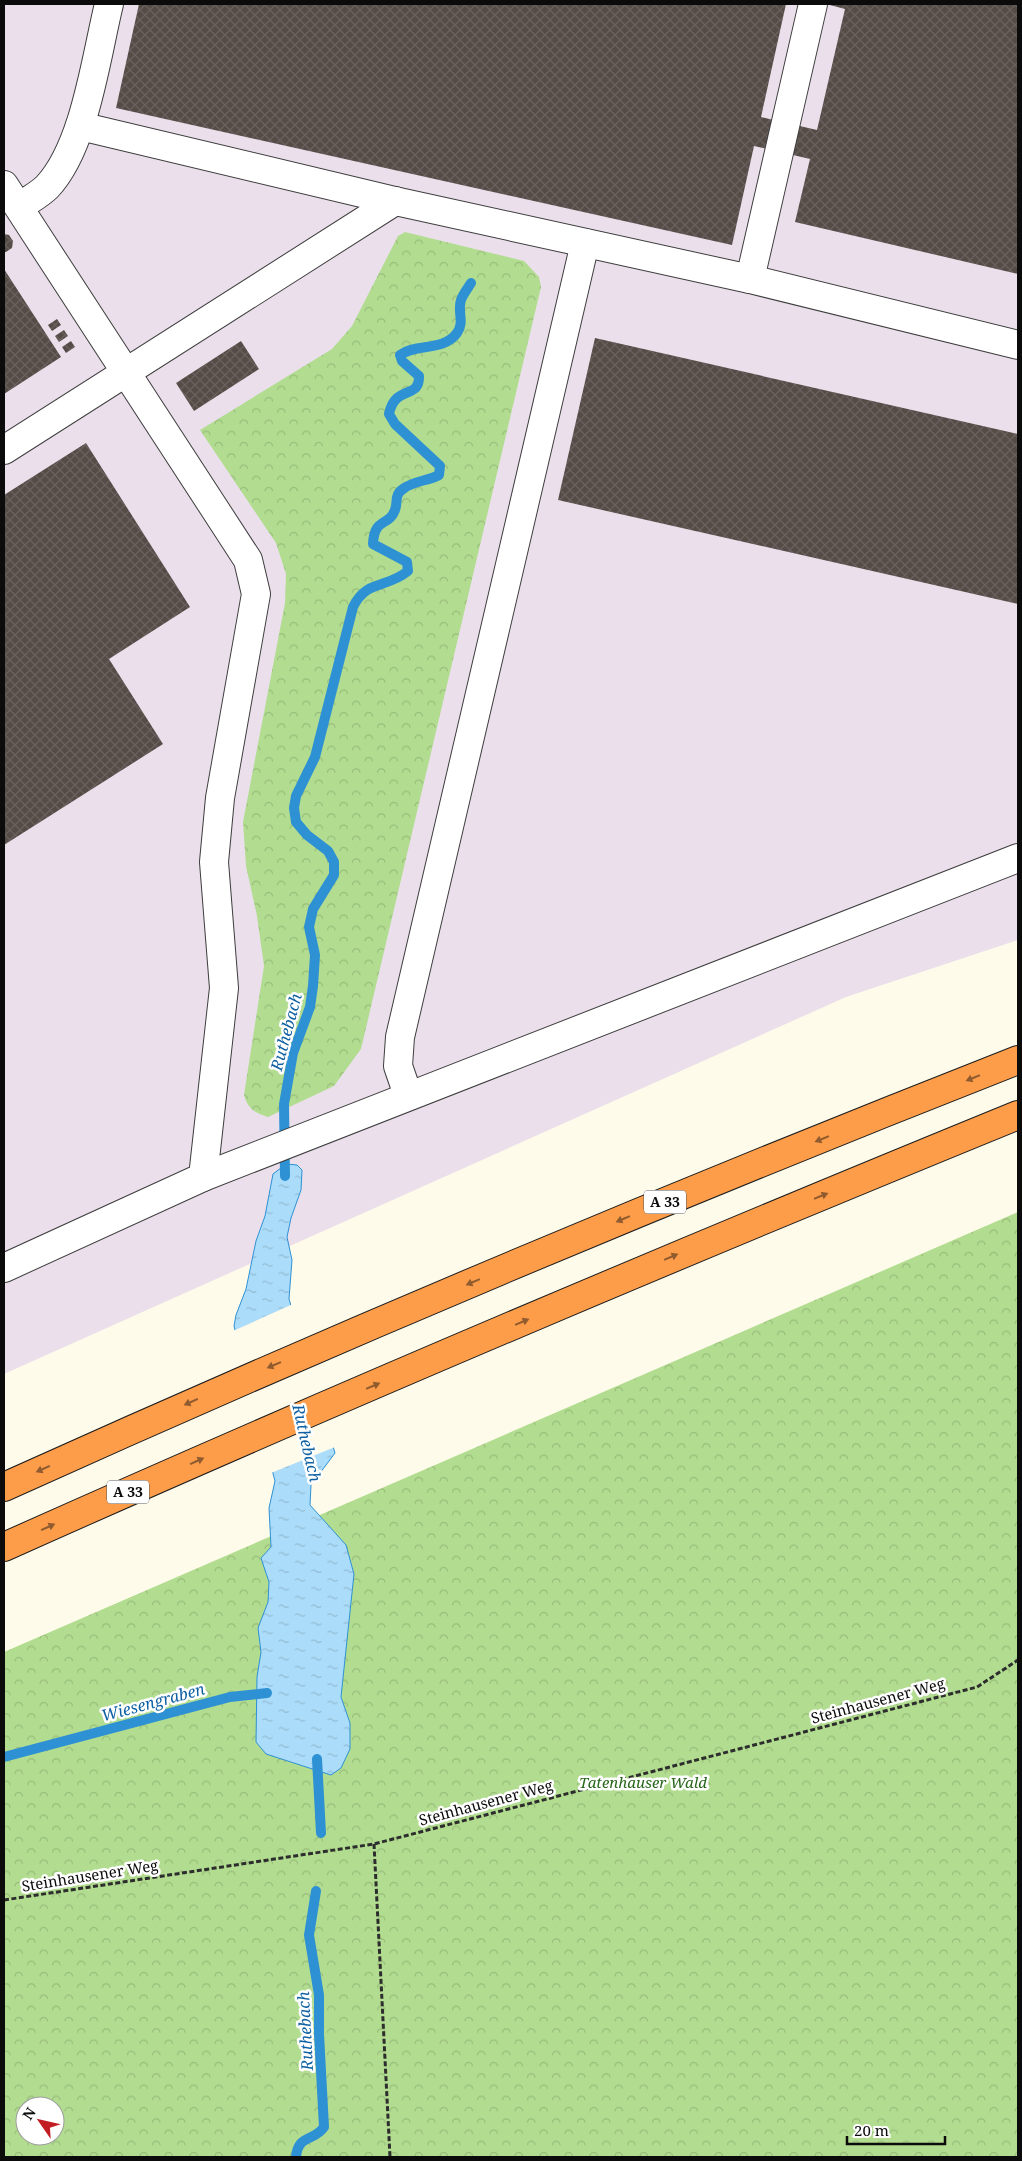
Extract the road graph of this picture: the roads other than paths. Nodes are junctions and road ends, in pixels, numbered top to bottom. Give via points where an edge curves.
1 (109, 4) edge
2 (813, 4) edge
3 (80, 126) junction
4 (4, 185) edge
5 (394, 201) junction
6 (19, 207) junction
7 (585, 243) junction
8 (750, 279) junction
9 (1018, 346) edge
10 (126, 372) junction
11 (4, 450) edge
12 (1018, 858) edge
13 (1018, 1060) edge
14 (408, 1095) junction
15 (1018, 1115) edge
16 (203, 1177) junction
17 (4, 1268) edge
18 (4, 1487) edge
19 (4, 1547) edge

1 - 3 lane
2 - 8 lane
3 - 5 lane
3 - 6 lane via 64,163 46,187
4 - 6 lane
5 - 7 lane
5 - 10 lane
6 - 10 lane
7 - 8 lane
7 - 14 lane via 400,1037 398,1066
8 - 9 lane
10 - 11 lane
10 - 16 lane via 248,560 256,594 220,798 214,862 224,988
12 - 14 lane
13 -> 18 highway, A 33 via 667,1201 313,1349
14 - 16 lane
19 -> 15 highway, A 33 via 252,1436 676,1255
16 - 17 lane

